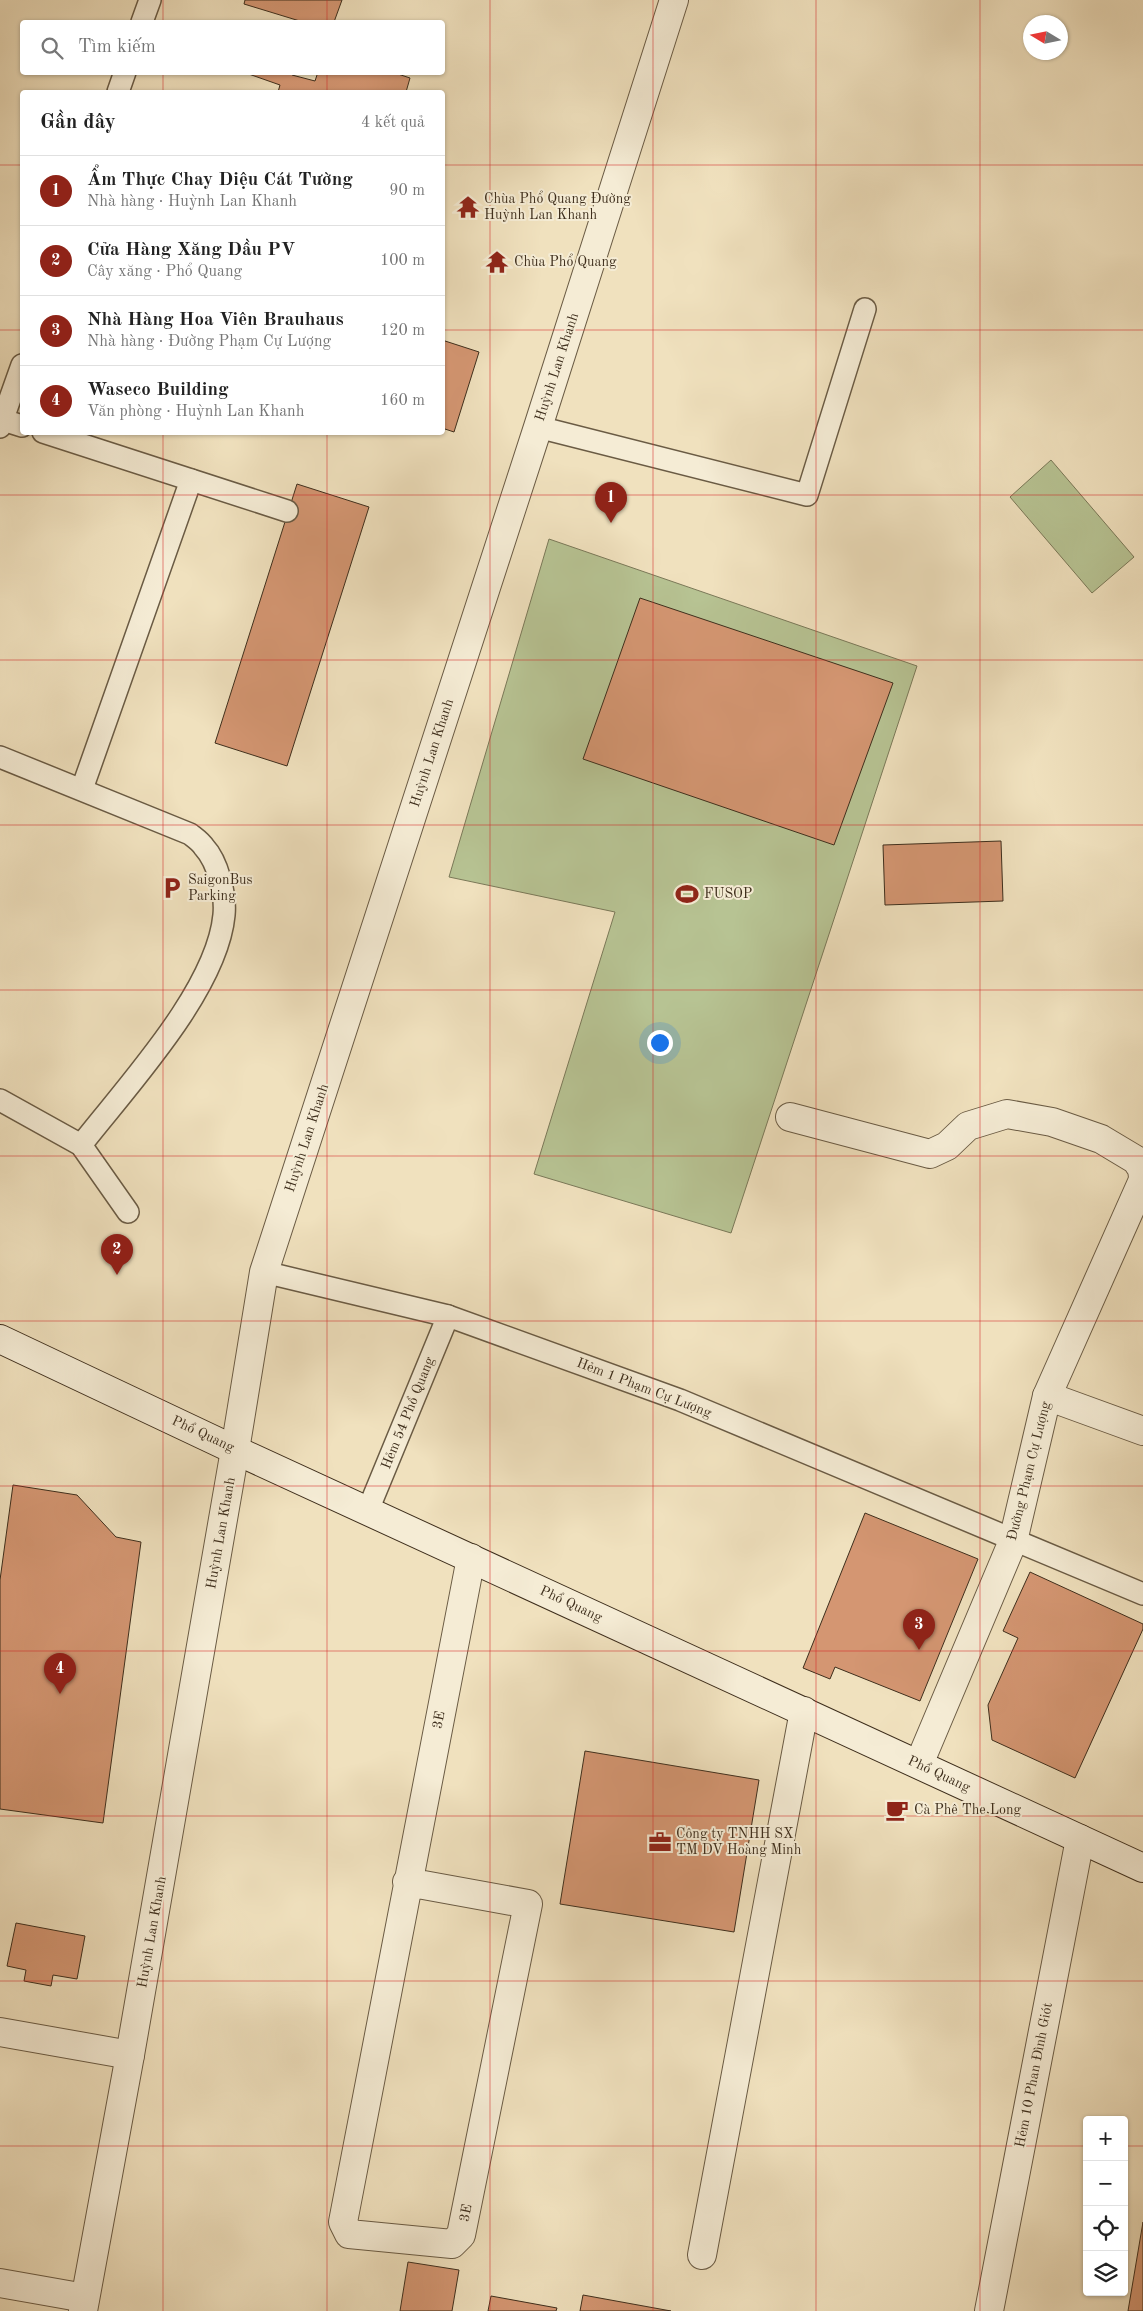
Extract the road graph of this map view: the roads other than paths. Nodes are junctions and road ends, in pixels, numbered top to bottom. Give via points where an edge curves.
1 (150, 0) edge
2 (674, 0) edge
3 (143, 20) edge
4 (124, 75) edge
5 (119, 90) edge
6 (865, 309) dead end
7 (20, 367) edge
8 (7, 383) edge
9 (8, 424) edge
10 (538, 427) junction
11 (52, 435) edge
12 (191, 480) junction
13 (287, 512) dead end
14 (0, 757) edge
15 (82, 789) junction
16 (0, 1100) edge
17 (790, 1117) dead end
18 (81, 1145) junction
19 (1143, 1179) edge
20 (128, 1212) dead end
21 (264, 1272) junction
22 (448, 1316) junction
23 (0, 1338) edge
24 (1046, 1396) junction
25 (1143, 1432) edge
26 (235, 1450) junction
27 (368, 1510) junction
28 (1013, 1541) junction
29 (470, 1558) junction
30 (1143, 1594) edge
31 (804, 1711) junction
32 (919, 1764) junction
33 (1080, 1839) junction
34 (1143, 1868) edge
35 (407, 1882) junction
36 (0, 2032) edge
37 (130, 2056) junction
38 (702, 2255) dead end
39 (0, 2282) edge
40 (84, 2305) edge
41 (989, 2311) edge

1 - 3 lane
2 - 10 street, Huỳnh Lan Khanh
4 - 5 lane
6 - 10 lane via 807,495
7 - 8 lane
8 - 9 lane
10 - 21 street, Huỳnh Lan Khanh
11 - 12 lane
12 - 13 lane
12 - 15 lane
14 - 15 lane
15 - 18 lane via 190,834 205,847 220,875 224,914 214,957 197,989 161,1043
16 - 18 lane
17 - 19 street, Đường Phạm Cự Lượng via 930,1154 947,1146 968,1126 1007,1114 1052,1122 1101,1140 1136,1160 1142,1168
18 - 20 lane
19 - 24 street, Đường Phạm Cự Lượng
21 - 22 lane, Hẻm 1 Phạm Cự Lượng
21 - 26 street, Huỳnh Lan Khanh
22 - 27 lane, Hẻm 54 Phổ Quang
22 - 28 lane, Hẻm 1 Phạm Cự Lượng via 680,1400
23 - 26 street, Phổ Quang
24 - 25 street
24 - 28 street, Đường Phạm Cự Lượng
26 - 27 street, Phổ Quang
26 - 37 street, Huỳnh Lan Khanh
27 - 29 street, Phổ Quang
28 - 30 lane, Hẻm 1 Phạm Cự Lượng
28 - 32 street, Đường Phạm Cự Lượng
29 - 31 street, Phổ Quang
29 - 35 street, 3E
31 - 32 street, Phổ Quang
31 - 38 street
32 - 33 street, Phổ Quang
33 - 34 street, Phổ Quang
33 - 41 street, Hẻm 10 Phan Đình Giót
35 - 35 street, 3E via 343,2222 349,2234 452,2244 461,2235 528,1904
36 - 37 street
37 - 40 street, Huỳnh Lan Khanh
39 - 40 street

